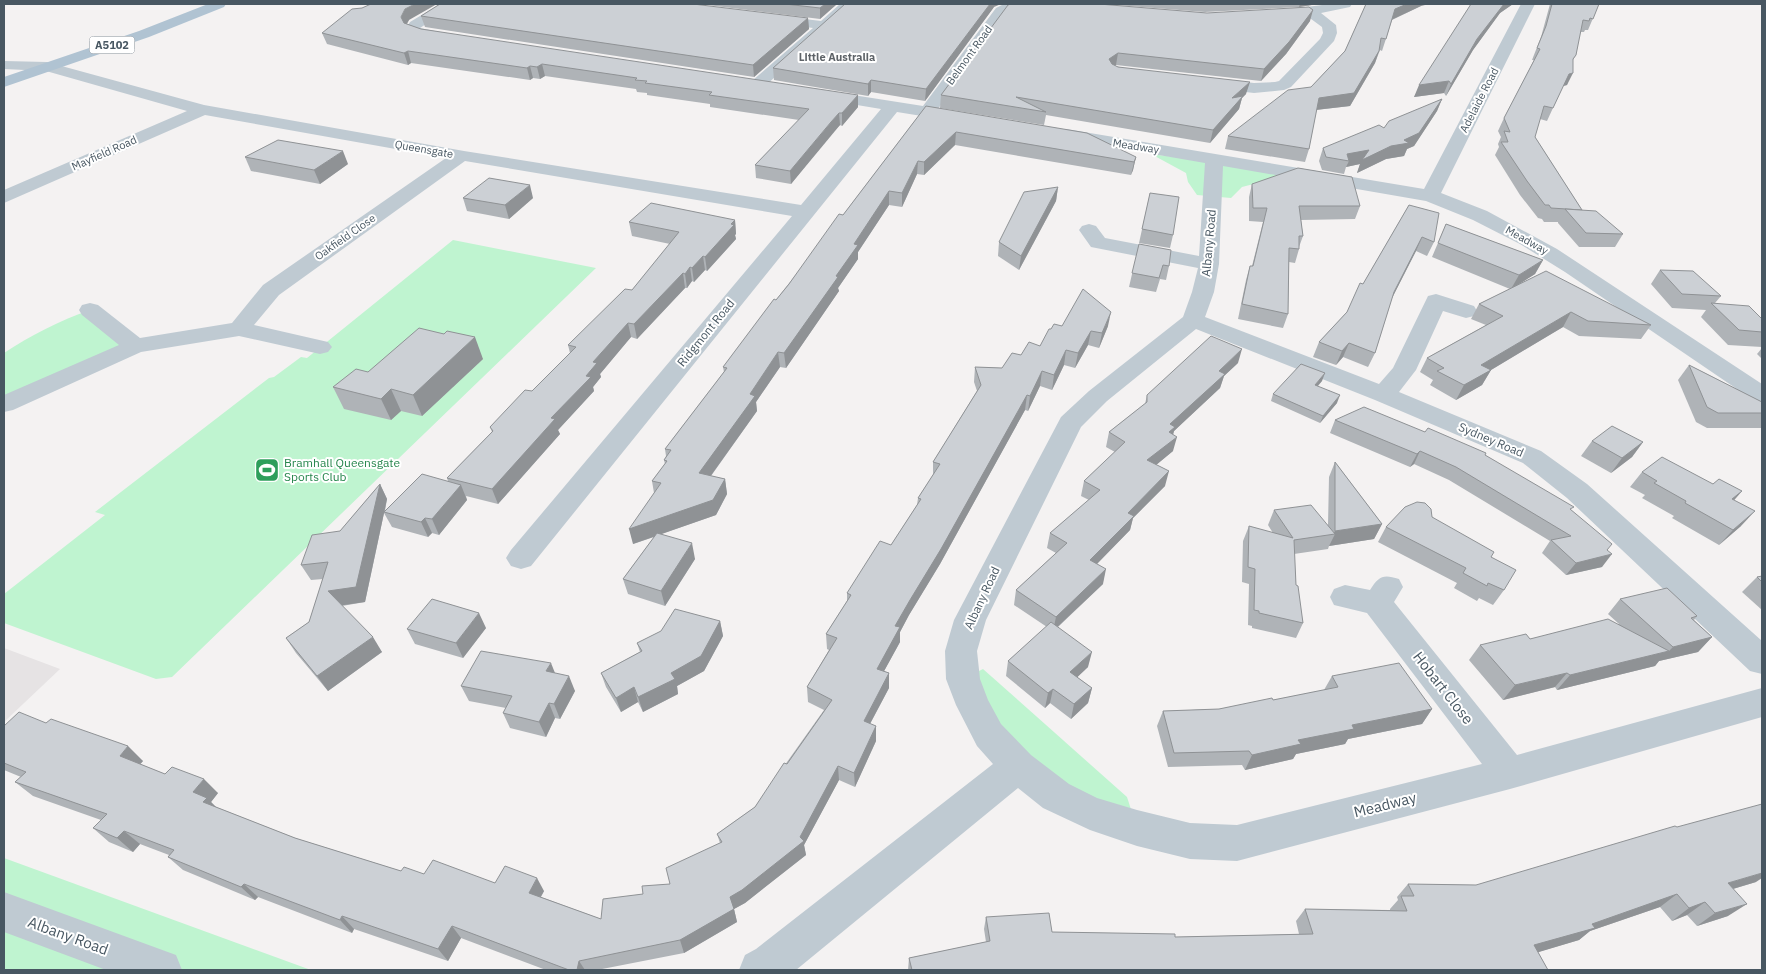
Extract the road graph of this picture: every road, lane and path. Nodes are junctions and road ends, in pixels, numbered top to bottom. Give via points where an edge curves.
1 (219, 4) edge
2 (449, 4) edge
3 (848, 4) edge
4 (1017, 4) edge
5 (1345, 4) edge
6 (1522, 5) edge
7 (1321, 8) edge
8 (1259, 16) edge
9 (758, 17) edge
10 (823, 25) junction
11 (464, 40) edge
12 (4, 65) edge
13 (46, 67) junction
14 (738, 81) edge
15 (1195, 81) edge
16 (4, 82) edge
17 (758, 84) junction
18 (777, 88) edge
19 (806, 92) edge
20 (892, 107) junction
21 (203, 110) junction
22 (927, 112) junction
23 (975, 120) edge
24 (1053, 132) edge
25 (461, 156) junction
26 (1214, 159) junction
27 (1430, 196) junction
28 (4, 197) edge
29 (805, 212) junction
30 (1079, 252) dead end
31 (1209, 264) junction
32 (90, 310) dead end
33 (1466, 311) dead end
34 (1193, 320) junction
35 (239, 329) junction
36 (135, 346) junction
37 (320, 347) dead end
38 (1384, 395) junction
39 (1762, 395) edge
40 (4, 404) edge
41 (521, 558) dead end
42 (1345, 597) dead end
43 (1762, 661) edge
44 (1762, 703) edge
45 (1018, 766) junction
46 (1510, 773) junction
47 (4, 912) edge
48 (161, 970) edge
49 (760, 970) edge

1 - 13 main road, A5102 via 144,34
2 - 11 street via 413,29
3 - 10 street
4 - 22 street, Belmont Road via 1001,11
5 - 7 street
6 - 27 street, Adelaide Road
7 - 8 street
7 - 15 street via 1329,25 1327,41 1285,84 1268,88
9 - 10 street
10 - 17 street
12 - 13 street, Queensgate
13 - 16 main road, A5102
13 - 21 street, Queensgate
14 - 17 street
17 - 18 street
19 - 20 street
20 - 22 street
20 - 29 street, Ridgmont Road
21 - 25 street, Queensgate
21 - 28 street, Mayfield Road
22 - 23 street
24 - 26 street, Meadway
25 - 29 street, Queensgate
25 - 35 street, Oakfield Close via 271,290
26 - 27 street, Meadway
26 - 31 street, Albany Road
27 - 39 street, Meadway via 1459,205 1553,254
29 - 41 street, Ridgmont Road
30 - 31 street via 1093,237
31 - 34 street, Albany Road via 1204,292
32 - 36 street
33 - 38 street via 1438,294 1404,370
34 - 38 street, Sydney Road
34 - 45 street, Albany Road via 1098,396 1070,423 970,620 961,651 963,679 989,735
35 - 36 street
35 - 37 street
36 - 40 street
38 - 43 street, Sydney Road via 1532,457 1577,491
42 - 46 street, Hobart Close via 1382,595
44 - 46 street, Meadway
45 - 46 street, Meadway via 1056,796 1090,813 1190,840 1237,843
45 - 49 street
47 - 48 street, Albany Road

